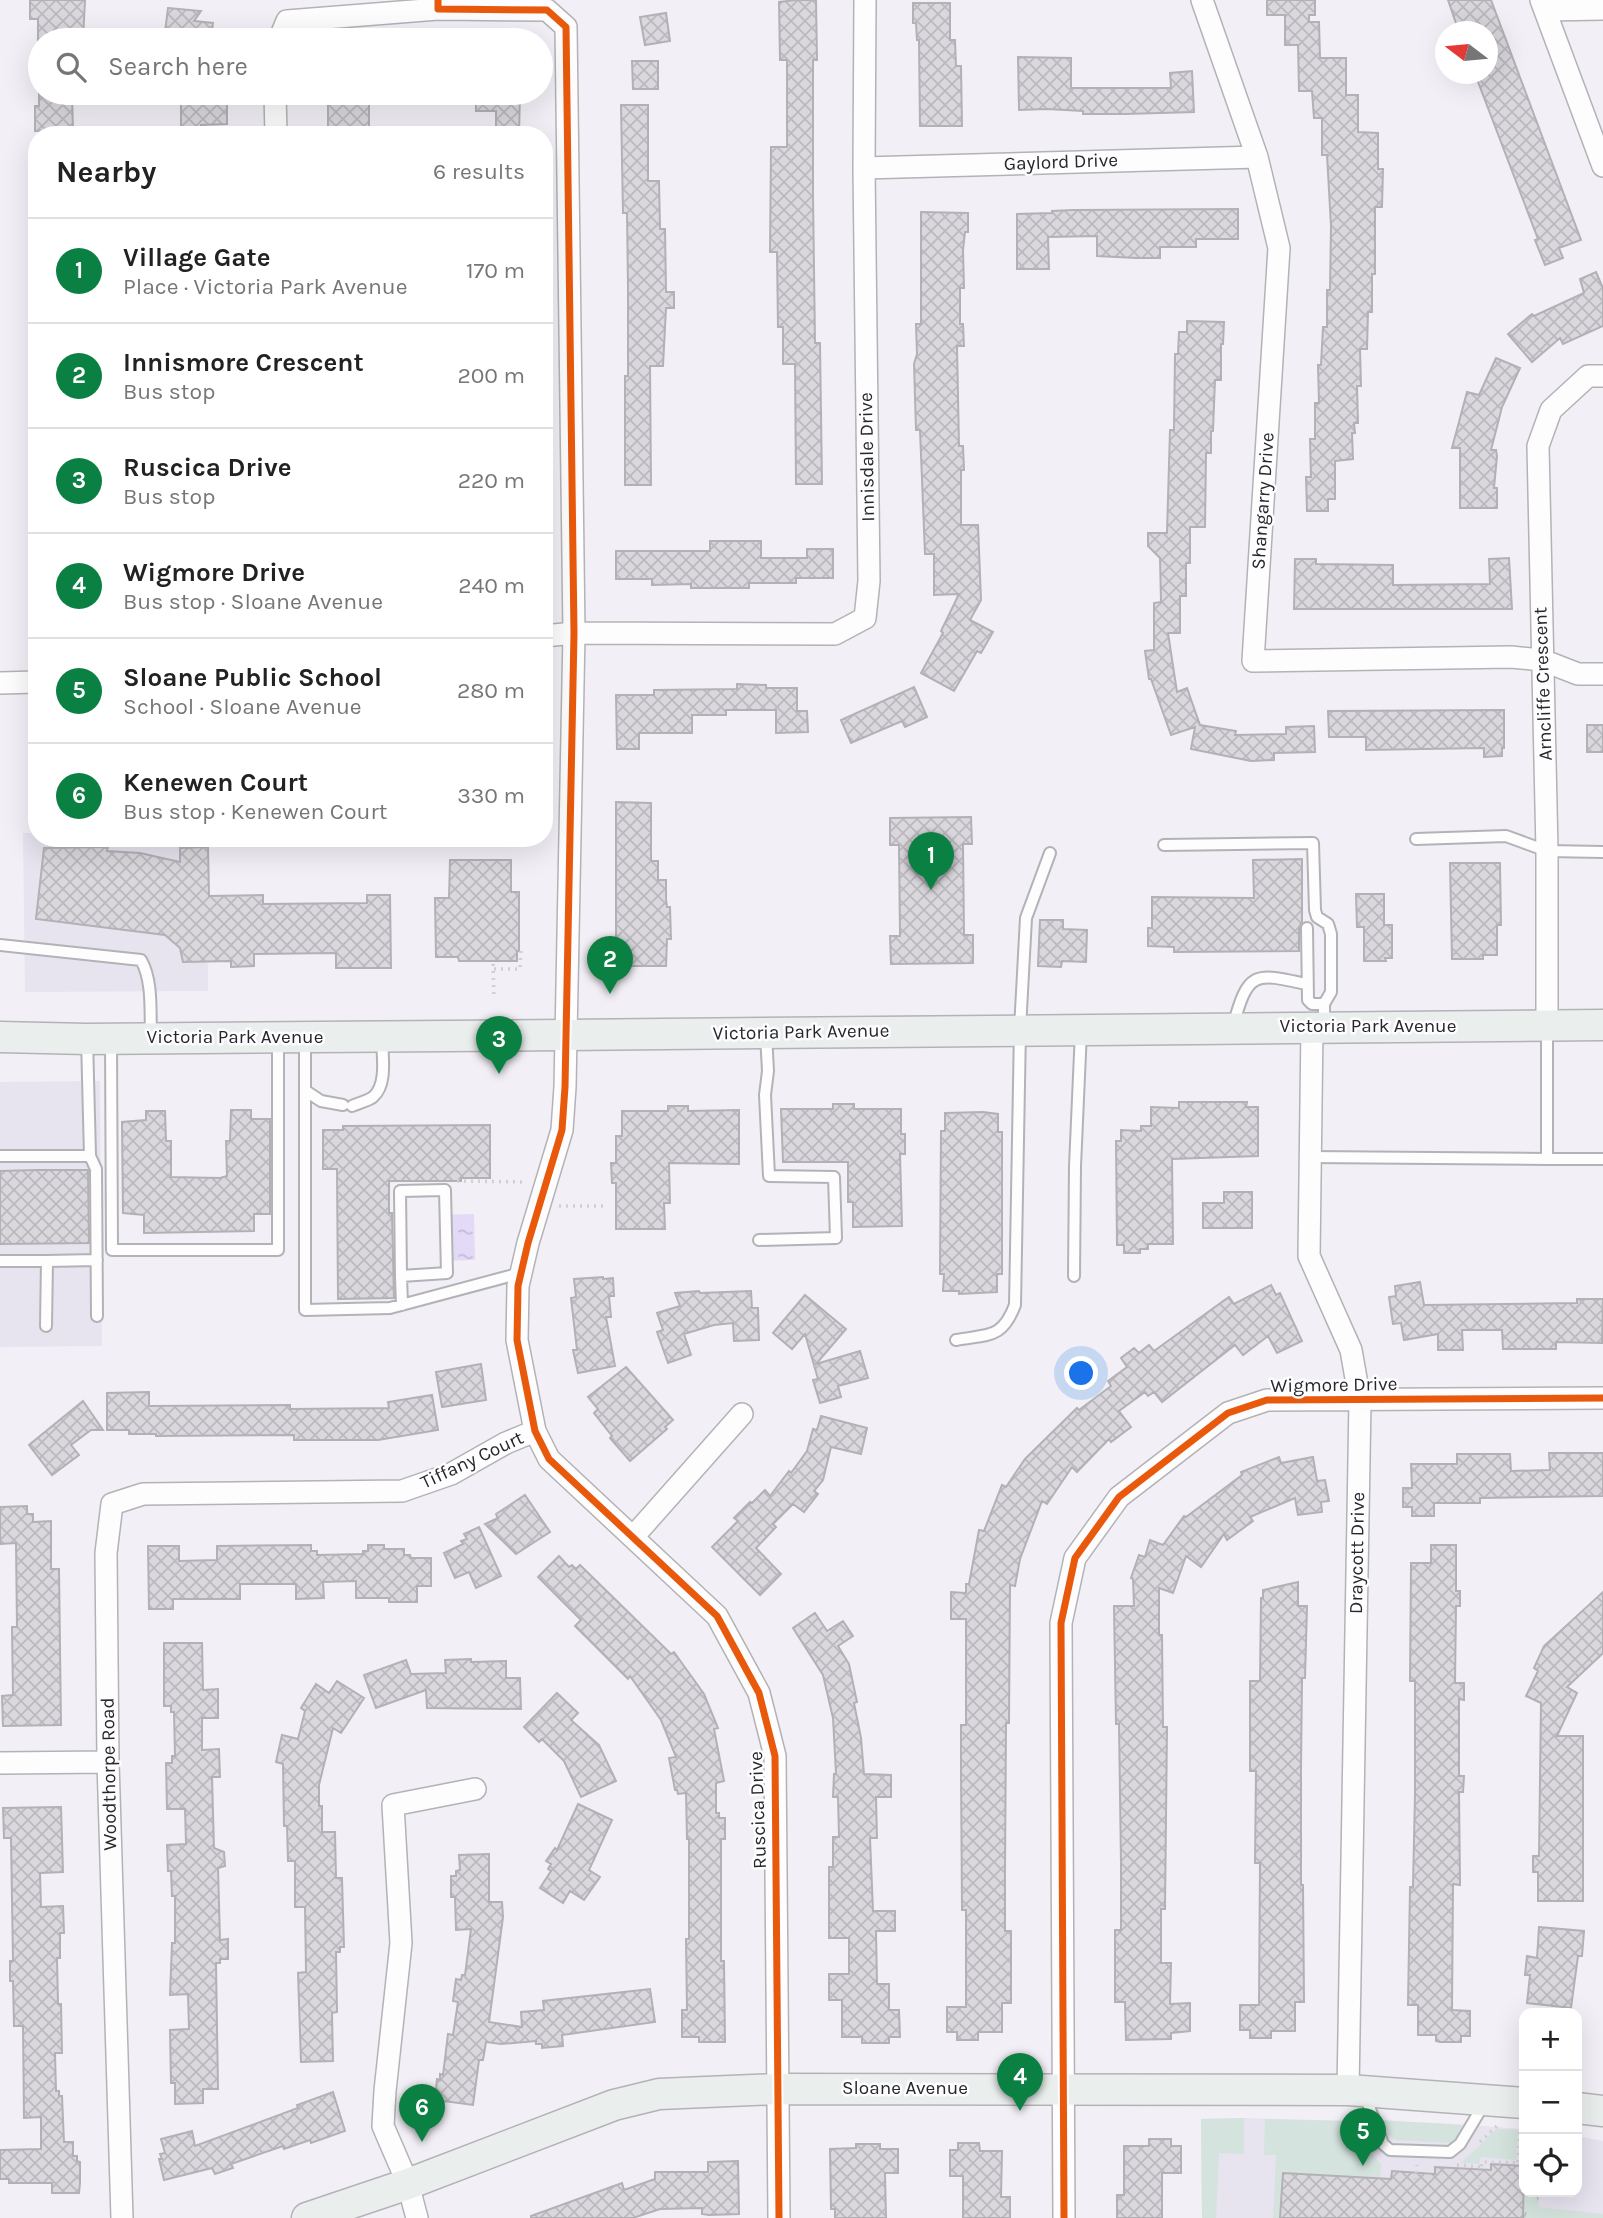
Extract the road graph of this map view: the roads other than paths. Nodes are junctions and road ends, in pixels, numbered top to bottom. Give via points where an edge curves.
1 (865, 0) edge
2 (1202, 0) edge
3 (438, 4) edge
4 (1543, 5) edge
5 (1603, 9) edge
6 (284, 28) edge
7 (275, 105) edge
8 (276, 126) edge
9 (1257, 158) junction
10 (1603, 166) edge
11 (864, 168) junction
12 (1603, 376) edge
13 (574, 633) junction
14 (553, 635) edge
15 (1542, 660) junction
16 (1603, 674) edge
17 (28, 682) edge
18 (0, 683) edge
19 (1416, 839) dead end
20 (1164, 845) dead end
21 (1548, 851) junction
22 (1603, 852) edge
23 (1050, 853) dead end
24 (1307, 928) dead end
25 (0, 946) edge
26 (1306, 984) junction
27 (1320, 1019) junction
28 (1547, 1025) junction
29 (1603, 1025) edge
30 (1233, 1027) junction
31 (1081, 1028) junction
32 (1020, 1029) junction
33 (766, 1032) junction
34 (565, 1035) junction
35 (382, 1036) junction
36 (0, 1037) edge
37 (291, 1037) junction
38 (151, 1038) junction
39 (99, 1039) junction
40 (306, 1091) junction
41 (0, 1156) edge
42 (90, 1156) junction
43 (1309, 1157) junction
44 (1547, 1159) junction
45 (1603, 1159) edge
46 (760, 1240) dead end
47 (97, 1260) junction
48 (0, 1261) edge
49 (47, 1261) junction
50 (521, 1273) junction
51 (401, 1276) junction
52 (1074, 1276) dead end
53 (402, 1305) junction
54 (97, 1316) dead end
55 (47, 1326) dead end
56 (956, 1340) dead end
57 (1603, 1398) edge
58 (1360, 1401) junction
59 (742, 1414) dead end
60 (535, 1431) junction
61 (284, 1492) joint
62 (633, 1537) junction
63 (108, 1762) junction
64 (0, 1763) edge
65 (475, 1789) dead end
66 (1065, 2088) junction
67 (778, 2089) junction
68 (1355, 2090) junction
69 (1487, 2099) junction
70 (1582, 2109) edge
71 (1603, 2111) edge
72 (1519, 2115) edge
73 (408, 2184) junction
74 (122, 2218) edge
75 (307, 2218) edge
76 (417, 2218) edge
77 (779, 2218) edge
78 (1064, 2218) edge

1 - 11 street, Innisdale Drive
2 - 9 street, Shangarry Drive
3 - 6 street, Ruscica Drive via 287,21
3 - 13 street, Ruscica Drive via 547,10 566,27
4 - 5 street
4 - 10 street
7 - 8 street
9 - 11 street, Gaylord Drive
9 - 15 street, Shangarry Drive via 1279,248 1253,662
11 - 13 street, Innisdale Drive via 869,581 865,618 835,634
12 - 15 street, Arncliffe Crescent via 1588,376 1551,410 1538,446
13 - 14 street
13 - 34 street, Ruscica Drive
15 - 16 street, Shangarry Drive via 1578,674
15 - 21 street, Arncliffe Crescent
17 - 18 street
19 - 21 lane via 1506,835
20 - 27 lane via 1313,843 1315,910 1331,934 1331,992
21 - 22 lane
21 - 28 street, Arncliffe Crescent
23 - 32 lane via 1026,918
24 - 26 lane
25 - 38 lane via 141,960 150,1001
26 - 27 lane via 1309,1002
26 - 30 lane via 1278,976 1255,979 1242,995
27 - 28 main road, Victoria Park Avenue
27 - 30 main road, Victoria Park Avenue
27 - 43 street, Draycott Drive
28 - 29 main road, Victoria Park Avenue
28 - 44 lane
30 - 31 main road, Victoria Park Avenue
31 - 32 main road, Victoria Park Avenue
31 - 52 lane
32 - 33 main road, Victoria Park Avenue
32 - 56 lane via 1015,1305 1008,1323 997,1333
33 - 34 main road, Victoria Park Avenue
33 - 46 lane via 769,1176 834,1177 836,1238
34 - 35 main road, Victoria Park Avenue
34 - 50 street, Ruscica Drive via 562,1130
35 - 37 main road, Victoria Park Avenue
35 - 40 lane via 383,1071 373,1097 347,1105 321,1101
36 - 39 main road, Victoria Park Avenue
37 - 38 main road, Victoria Park Avenue
37 - 39 lane via 278,1250 112,1250
37 - 40 lane
38 - 39 main road, Victoria Park Avenue
39 - 42 lane
40 - 53 lane via 305,1310
41 - 42 lane
42 - 47 lane via 96,1169
43 - 44 lane
43 - 58 street, Draycott Drive via 1309,1256 1351,1350
44 - 45 lane
47 - 49 lane
47 - 54 lane
48 - 49 lane
49 - 55 lane
50 - 53 lane
50 - 60 street, Ruscica Drive via 517,1340
51 - 51 lane via 447,1273 445,1190 400,1191
51 - 53 lane
57 - 58 street, Wigmore Drive
58 - 66 street, Wigmore Drive via 1267,1400 1228,1413 1119,1497 1075,1558 1060,1623
58 - 68 street, Draycott Drive
59 - 62 street
60 - 61 street, Tiffany Court via 451,1474 402,1491
60 - 62 street, Ruscica Drive via 549,1459
61 - 63 street, Woodthorpe Road via 143,1494 113,1504 106,1553
62 - 67 street, Ruscica Drive via 717,1616 758,1693 775,1756
63 - 64 street
63 - 74 street, Woodthorpe Road
65 - 73 street via 393,1805 401,1943 383,2126
66 - 67 main road, Sloane Avenue
66 - 68 main road, Sloane Avenue
66 - 78 street, Wigmore Drive
67 - 73 main road, Sloane Avenue via 659,2094 614,2105
67 - 77 street, Ruscica Drive
68 - 69 main road, Sloane Avenue
68 - 69 lane via 1382,2144 1390,2150 1450,2152 1460,2144
69 - 72 main road, Sloane Avenue
70 - 71 main road
73 - 75 main road, Sloane Avenue
73 - 76 street

